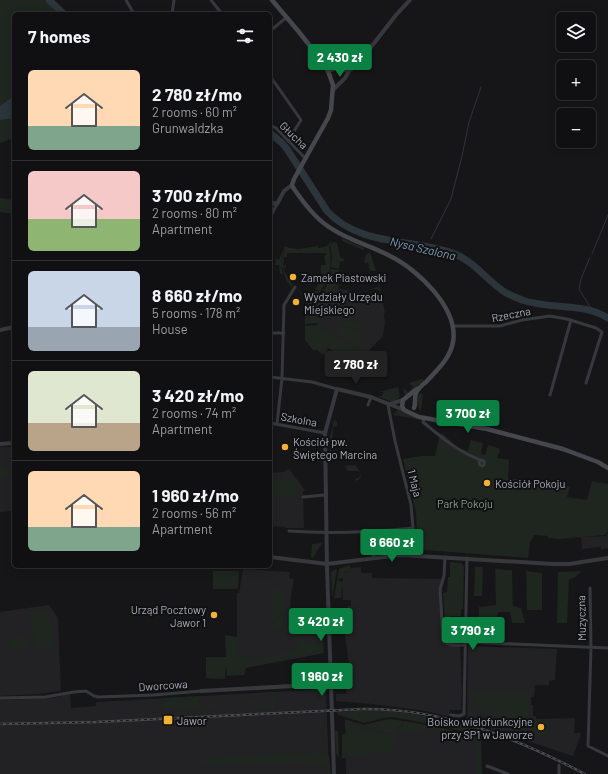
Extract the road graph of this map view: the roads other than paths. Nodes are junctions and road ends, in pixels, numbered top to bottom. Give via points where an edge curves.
1 (126, 0) edge
2 (174, 0) edge
3 (211, 0) edge
4 (272, 0) edge
5 (410, 0) edge
6 (133, 12) edge
7 (172, 12) edge
8 (220, 12) edge
9 (287, 17) junction
10 (272, 29) edge
11 (328, 71) junction
12 (349, 71) junction
13 (272, 79) edge
14 (333, 90) junction
15 (272, 126) edge
16 (288, 141) junction
17 (305, 159) junction
18 (292, 185) junction
19 (272, 203) edge
20 (277, 204) junction
21 (272, 214) edge
22 (295, 287) dead end
23 (571, 320) junction
24 (453, 326) junction
25 (12, 327) edge
26 (0, 330) edge
27 (272, 333) edge
28 (284, 333) junction
29 (272, 376) edge
30 (282, 378) junction
31 (586, 383) dead end
32 (421, 386) junction
33 (337, 389) junction
34 (550, 395) dead end
35 (371, 397) junction
36 (405, 400) junction
37 (414, 402) junction
38 (389, 404) junction
39 (368, 405) dead end
40 (397, 407) junction
41 (414, 408) junction
42 (406, 411) junction
43 (390, 416) junction
44 (423, 420) junction
45 (272, 424) edge
46 (277, 424) junction
47 (325, 433) junction
48 (12, 443) edge
49 (0, 444) edge
50 (480, 460) dead end
51 (608, 468) edge
52 (325, 495) junction
53 (303, 497) dead end
54 (413, 528) junction
55 (289, 531) dead end
56 (381, 531) junction
57 (326, 532) junction
58 (411, 555) junction
59 (272, 557) edge
60 (445, 557) junction
61 (372, 558) junction
62 (467, 558) junction
63 (608, 558) edge
64 (327, 564) junction
65 (590, 588) dead end
66 (465, 643) junction
67 (590, 648) junction
68 (608, 648) edge
69 (330, 684) junction
70 (201, 691) joint
71 (0, 698) edge
72 (450, 715) dead end
73 (608, 756) edge
74 (558, 765) dead end
75 (487, 766) dead end
76 (334, 774) edge
77 (508, 774) edge
78 (559, 774) edge

1 - 6 street
2 - 7 street
3 - 8 street
4 - 9 main road
5 - 12 street via 357,65
9 - 10 street
9 - 11 main road
11 - 12 street via 338,68
11 - 14 main road
12 - 14 street via 346,78
13 - 16 street via 301,120
14 - 17 main road via 330,115
15 - 16 street, Głucha
16 - 17 street, Głucha
17 - 18 main road
18 - 20 street via 284,191
18 - 24 main road via 311,211 329,228 405,265 435,293 451,318
19 - 20 street
20 - 21 street
22 - 28 street via 284,305
23 - 24 street, Rzeczna via 542,317 500,326
23 - 31 street, Rzeczna via 602,332
23 - 34 street
24 - 32 main road via 453,340 448,356
25 - 26 street
27 - 28 street
28 - 30 street
29 - 30 street
30 - 33 street
30 - 46 street
32 - 36 main road
32 - 37 main road
33 - 35 street
33 - 47 street
35 - 38 street
35 - 39 street
36 - 37 main road via 411,399
36 - 38 street
36 - 42 main road via 402,406
37 - 41 main road
38 - 40 street
38 - 43 street, 1 Maja
40 - 42 street
40 - 43 street
41 - 42 main road via 412,411
41 - 44 main road
42 - 44 main road
43 - 54 street, 1 Maja via 411,505
44 - 50 street via 459,450
44 - 51 main road via 487,429 542,442 579,454
45 - 46 street, Szkolna
46 - 47 street, Szkolna
47 - 52 street
48 - 49 street
52 - 53 street
52 - 57 street
54 - 56 street
54 - 58 street, 1 Maja
55 - 57 street
56 - 57 street
56 - 61 street
57 - 64 street
58 - 60 street
58 - 61 street
59 - 64 street
60 - 62 street
60 - 66 street via 440,589 443,639 448,645
61 - 64 street
62 - 63 street via 569,564
62 - 66 street
64 - 69 street
65 - 67 street, Muzyczna
66 - 67 street
66 - 72 street via 464,714
67 - 68 street
67 - 73 street, Muzyczna via 588,746
69 - 70 street, Dworcowa
69 - 76 street
70 - 71 street, Dworcowa via 98,697 86,690 45,697
74 - 78 street
75 - 77 street

